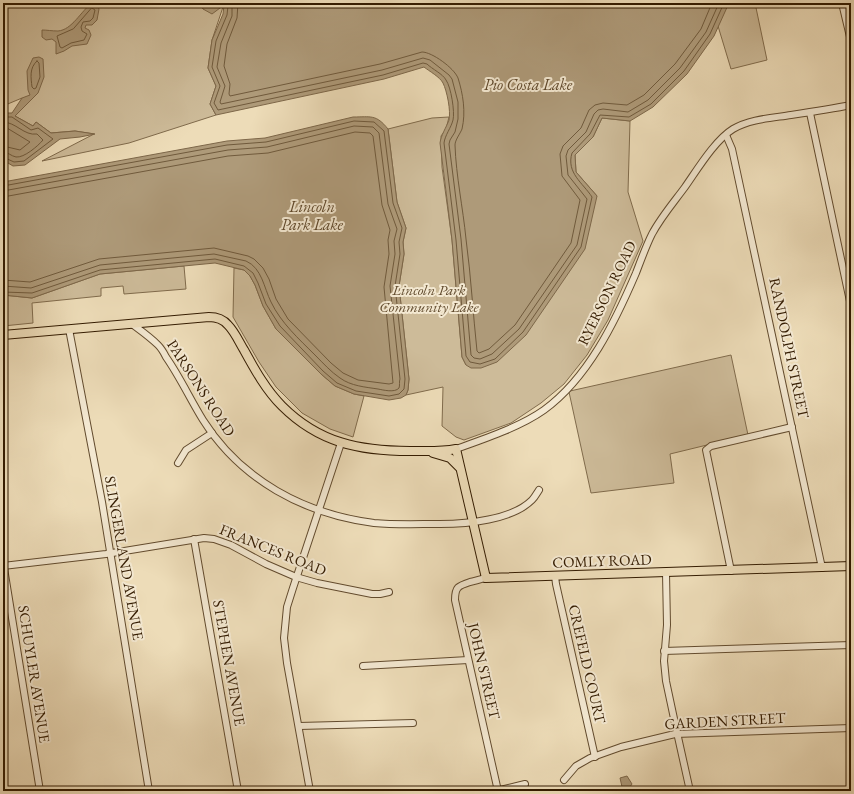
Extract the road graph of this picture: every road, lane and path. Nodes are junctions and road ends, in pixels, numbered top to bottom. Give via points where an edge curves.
1 (842, 3) edge
2 (851, 41) edge
3 (851, 105) edge
4 (810, 113) junction
5 (726, 135) junction
6 (851, 306) edge
7 (132, 324) junction
8 (69, 329) junction
9 (3, 335) edge
10 (792, 427) junction
11 (212, 433) junction
12 (341, 443) junction
13 (456, 449) junction
14 (410, 451) junction
15 (178, 463) dead end
16 (460, 469) junction
17 (539, 490) dead end
18 (319, 511) junction
19 (473, 522) junction
20 (194, 540) junction
21 (110, 553) junction
22 (3, 564) edge
23 (851, 566) edge
24 (822, 568) junction
25 (731, 571) junction
26 (666, 573) junction
27 (555, 576) junction
28 (296, 577) junction
29 (486, 578) junction
30 (389, 592) dead end
31 (851, 645) edge
32 (664, 651) junction
33 (468, 660) junction
34 (363, 666) dead end
35 (413, 723) dead end
36 (299, 726) junction
37 (851, 728) edge
38 (677, 734) junction
39 (595, 757) junction
40 (564, 780) dead end
41 (525, 784) dead end
42 (40, 791) edge
43 (149, 791) edge
44 (238, 791) edge
45 (310, 791) edge
46 (497, 791) edge
47 (690, 791) edge

1 - 2 street
3 - 4 street, RYERSON ROAD
4 - 5 street, RYERSON ROAD via 752,121
4 - 6 street
5 - 10 street, RANDOLPH STREET via 732,149
5 - 13 street, RYERSON ROAD via 660,220 607,332 588,363 568,388 537,414
7 - 8 main road, RYERSON ROAD
7 - 11 street, PARSONS ROAD via 158,345
7 - 12 main road, RYERSON ROAD via 209,317 222,320 228,324 263,383 281,405 305,426
8 - 9 main road, RYERSON ROAD
8 - 21 street, SLINGERLAND AVENUE
10 - 24 street, RANDOLPH STREET
10 - 25 street via 712,446 707,450
11 - 15 street via 186,450
11 - 18 street, PARSONS ROAD via 234,458 262,482 289,498
12 - 14 main road, RYERSON ROAD via 372,450
12 - 18 street
13 - 14 main road, RYERSON ROAD
13 - 16 main road
14 - 16 main road via 446,456
16 - 19 main road
17 - 19 street, PARSONS ROAD via 532,500 517,511
18 - 19 street, PARSONS ROAD via 375,523
18 - 28 street
19 - 29 main road
20 - 21 street, FRANCES ROAD
20 - 28 street, FRANCES ROAD via 214,539 231,545
20 - 44 street, STEPHEN AVENUE
21 - 22 street, FRANCES ROAD
21 - 43 street, SLINGERLAND AVENUE
22 - 42 street, SCHUYLER AVENUE
23 - 24 main road, COMLY ROAD
24 - 25 main road, COMLY ROAD
25 - 26 main road, COMLY ROAD
26 - 27 main road, COMLY ROAD
26 - 32 street via 667,637
27 - 29 main road, COMLY ROAD
27 - 39 street, CREFELD COURT
28 - 30 street, FRANCES ROAD via 372,594
28 - 36 street via 287,607 284,638
29 - 33 street, JOHN STREET via 460,585 455,593
31 - 32 street
32 - 38 street via 666,680
33 - 34 street
33 - 46 street, JOHN STREET
35 - 36 street
36 - 45 street
37 - 38 street, GARDEN STREET
38 - 39 street, GARDEN STREET via 621,747
38 - 47 street
39 - 40 street, GARDEN STREET via 576,766
41 - 46 street

